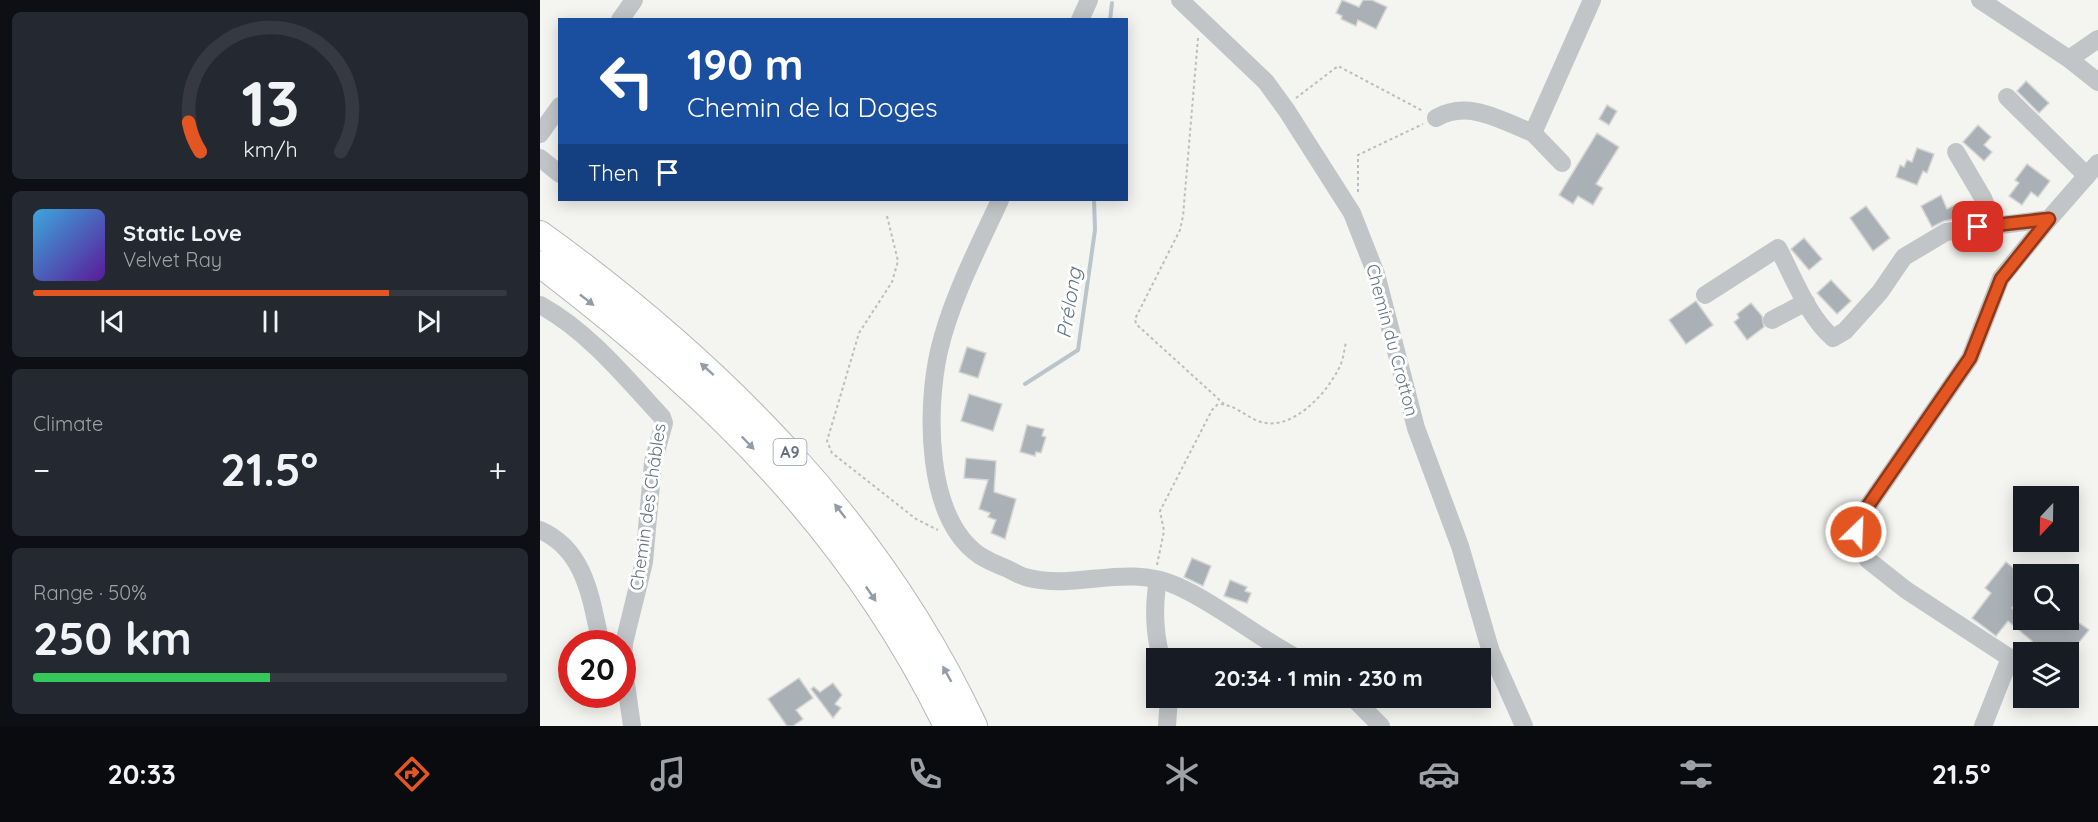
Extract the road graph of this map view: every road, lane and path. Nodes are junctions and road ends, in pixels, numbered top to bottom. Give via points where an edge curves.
1 (634, 0) edge
2 (1089, 0) edge
3 (1180, 0) edge
4 (1592, 0) edge
5 (1980, 0) edge
6 (621, 18) edge
7 (1081, 18) edge
8 (1206, 26) junction
9 (2098, 39) edge
10 (2069, 59) junction
11 (2098, 82) edge
12 (2007, 97) dead end
13 (1285, 107) junction
14 (558, 109) edge
15 (1436, 117) junction
16 (1533, 133) junction
17 (540, 134) edge
18 (1956, 152) dead end
19 (540, 158) edge
20 (1562, 163) dead end
21 (2093, 170) edge
22 (558, 172) edge
23 (1000, 201) edge
24 (1352, 213) junction
25 (887, 216) dead end
26 (2049, 219) junction
27 (1994, 225) junction
28 (540, 234) edge
29 (540, 264) edge
30 (1705, 295) dead end
31 (1806, 302) junction
32 (540, 305) edge
33 (1772, 320) dead end
34 (1346, 342) dead end
35 (1224, 404) junction
36 (540, 530) edge
37 (942, 532) dead end
38 (1158, 580) junction
39 (598, 630) edge
40 (1158, 648) edge
41 (1280, 648) edge
42 (620, 708) edge
43 (1168, 708) edge
44 (1363, 708) edge
45 (626, 726) edge
46 (632, 726) edge
47 (947, 726) edge
48 (974, 726) edge
49 (1167, 726) edge
50 (1381, 726) edge
51 (1524, 726) edge
52 (1983, 726) edge

1 - 6 street
2 - 7 street
3 - 8 street, Chemin du Crotton
4 - 16 street
5 - 10 street
8 - 13 street, Chemin du Crotton via 1266,82
8 - 35 path via 1197,41 1182,223 1135,319
9 - 10 street
10 - 11 street
12 - 21 street
13 - 15 path via 1338,66
13 - 24 street, Chemin du Crotton
14 - 17 street
15 - 16 street via 1462,109 1478,111
15 - 24 path via 1358,155 1359,203
16 - 20 street
18 - 27 street
19 - 22 street
21 - 26 street
23 - 38 street via 939,351 932,431 935,473 946,509 965,541 979,555 1028,578 1068,580 1125,575
24 - 51 street, Chemin du Crotton via 1376,274 1416,428 1460,546 1491,652
25 - 37 path via 898,261 892,282 858,333 827,441 832,453 916,519
26 - 27 street
26 - 52 street via 2001,279 1970,358 1861,516 1856,532 1868,560 1906,590 2010,658
27 - 31 street via 1947,232 1904,257 1880,292 1845,331 1833,338
48 -> 28 highway, A9 via 903,598 817,482 767,427 689,353
29 -> 47 highway, A9 via 673,371 790,488 883,612
30 - 31 street via 1778,248
31 - 33 street
32 - 46 street, Chemin des Châbles via 590,342 664,423 653,462 644,562 624,642
34 - 35 path via 1339,368 1328,386 1293,417 1261,422
35 - 38 path via 1218,404 1206,419 1160,511 1164,531
36 - 39 street via 564,545 578,562
38 - 40 street via 1153,605
38 - 41 street via 1176,586
42 - 45 street
43 - 49 street
44 - 50 street

